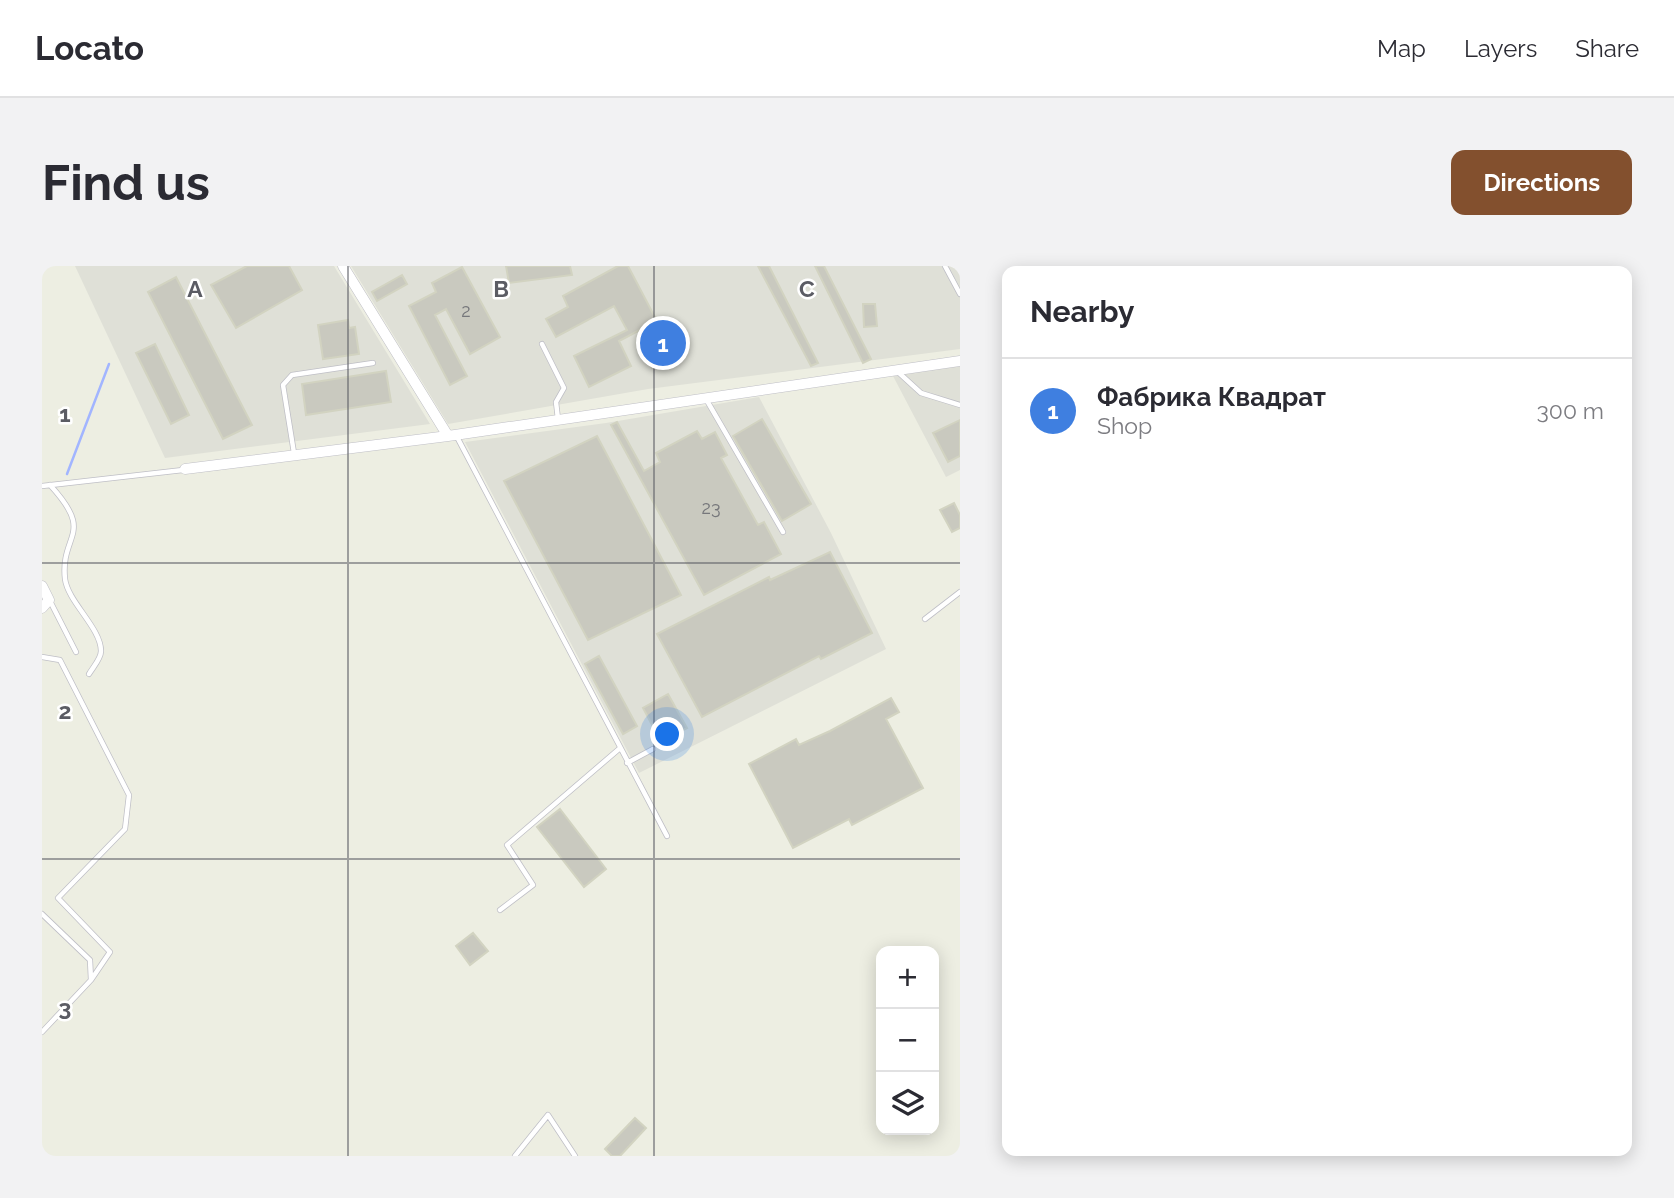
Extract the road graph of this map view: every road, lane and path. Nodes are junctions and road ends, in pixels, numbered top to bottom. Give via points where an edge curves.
1 (343, 266) edge
2 (945, 266) edge
3 (960, 294) edge
4 (541, 344) dead end
5 (960, 361) edge
6 (373, 363) dead end
7 (897, 370) junction
8 (706, 398) junction
9 (960, 405) edge
10 (558, 420) junction
11 (452, 435) junction
12 (294, 453) junction
13 (185, 469) joint
14 (50, 485) junction
15 (42, 486) edge
16 (783, 532) dead end
17 (42, 586) edge
18 (960, 592) edge
19 (46, 604) edge
20 (925, 620) dead end
21 (76, 652) dead end
22 (42, 657) edge
23 (89, 674) dead end
24 (619, 749) junction
25 (653, 749) dead end
26 (627, 763) junction
27 (667, 836) dead end
28 (500, 910) dead end
29 (42, 914) edge
30 (91, 980) junction
31 (42, 1032) edge
32 (515, 1156) edge
33 (575, 1156) edge

1 - 11 street
2 - 3 lane
4 - 10 lane via 564,388 556,402
5 - 7 street
6 - 12 lane via 292,375 282,385
7 - 8 street
7 - 9 lane via 921,393
8 - 10 street
8 - 16 lane
10 - 11 street
11 - 12 street
11 - 24 lane
12 - 13 street
13 - 14 lane
14 - 15 lane
14 - 23 lane via 74,521 65,582 100,643 100,657
17 - 19 street
18 - 20 lane
19 - 21 lane
22 - 30 lane via 60,660 129,795 125,829 58,898 110,952
24 - 26 lane
24 - 28 lane via 507,845 533,885
25 - 26 lane
26 - 27 lane
29 - 30 lane via 89,960
30 - 31 lane
32 - 33 lane via 548,1115

